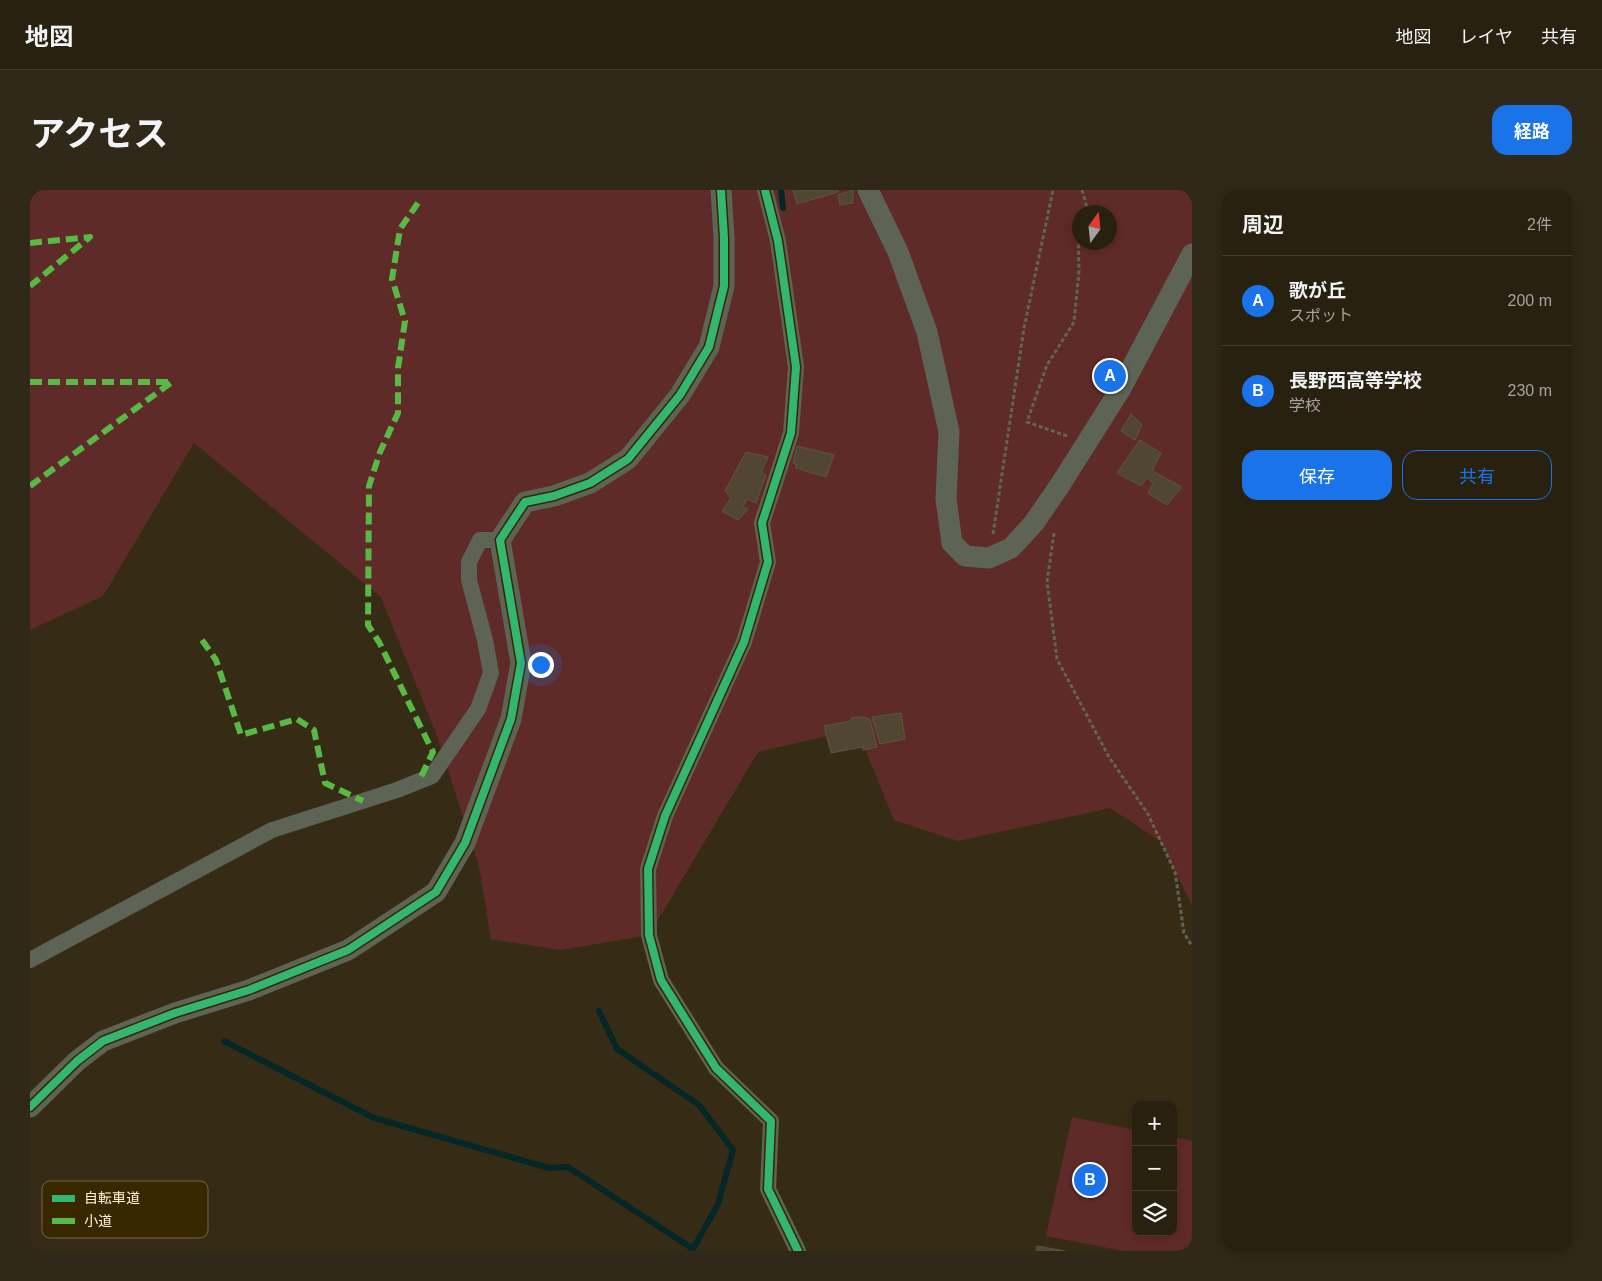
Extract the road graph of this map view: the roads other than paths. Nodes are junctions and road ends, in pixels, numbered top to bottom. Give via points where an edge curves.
1 (721, 190) edge
2 (765, 190) edge
3 (868, 190) edge
4 (1192, 254) edge
5 (500, 540) junction
6 (30, 960) edge
7 (30, 1107) edge
8 (798, 1251) edge

1 - 5 street via 724,286 709,347 680,395 628,460 590,483 525,502
2 - 8 street via 778,241 796,366 791,433 762,524 768,562 744,642 665,816 648,869 649,935 661,980 716,1068 771,1121 768,1190
3 - 4 street via 898,252 927,332 949,432 946,499 952,543 964,556 989,558 1011,548 1034,523 1120,390
5 - 6 street via 480,540 469,562 469,580 491,673 478,709 432,776 272,830
5 - 7 street via 521,663 511,719 465,844 436,892 348,950 249,990 103,1040

